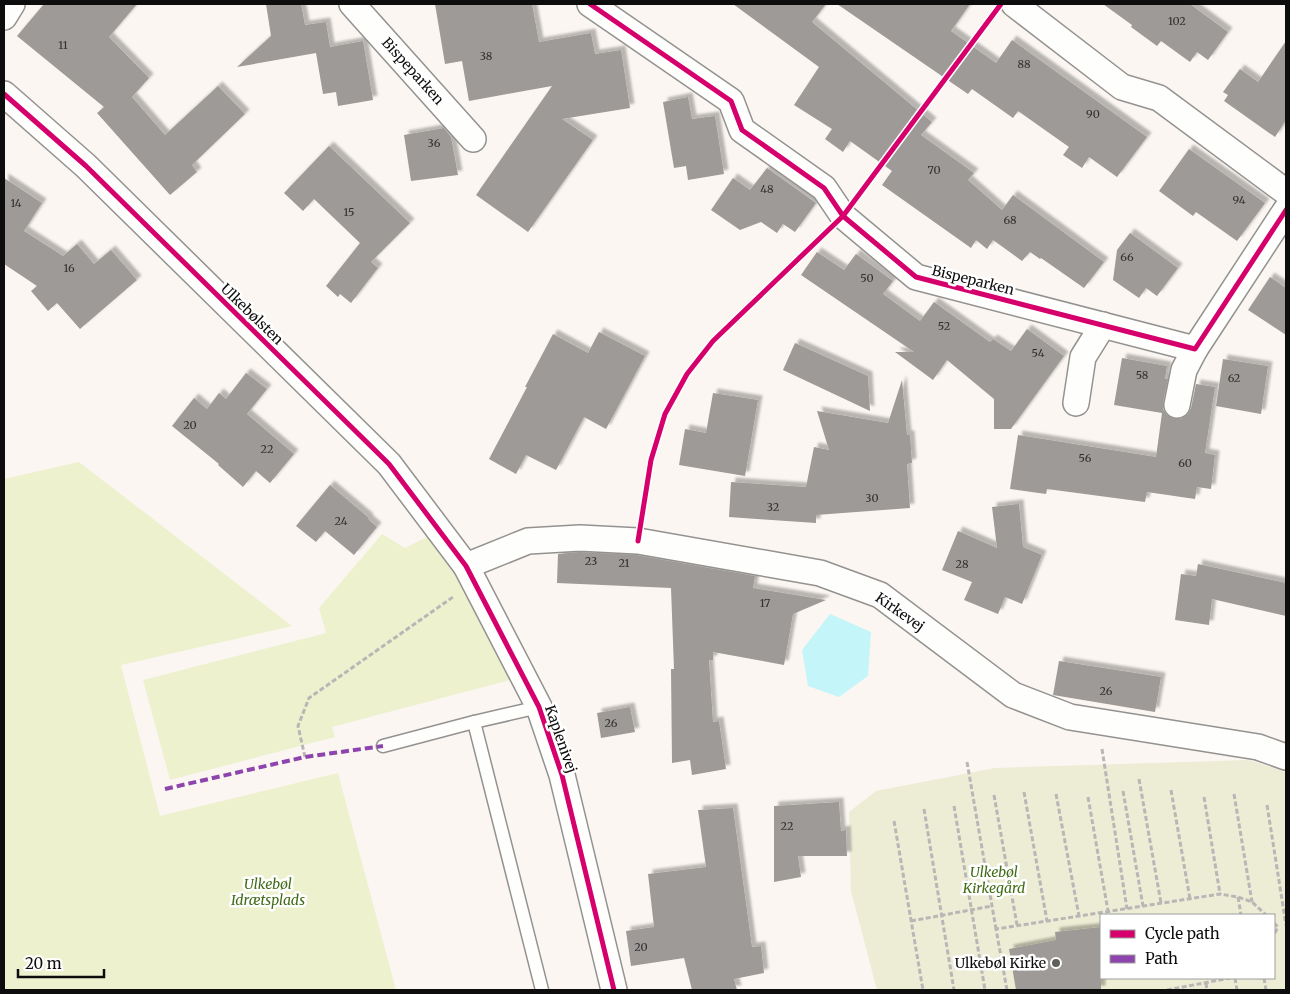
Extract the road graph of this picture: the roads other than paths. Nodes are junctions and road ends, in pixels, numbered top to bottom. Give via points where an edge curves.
1 (12, 4) edge
2 (352, 4) edge
3 (590, 4) edge
4 (1014, 4) edge
5 (4, 17) edge
6 (4, 94) edge
7 (473, 139) dead end
8 (1286, 192) edge
9 (1286, 210) edge
10 (1103, 325) junction
11 (1195, 349) junction
12 (1076, 403) dead end
13 (1177, 405) dead end
14 (470, 574) junction
15 (539, 708) junction
16 (474, 722) junction
17 (384, 746) dead end
18 (1286, 757) edge
19 (542, 990) edge
20 (614, 990) edge

1 - 5 street
2 - 7 street, Bispeparken
3 - 10 street, Bispeparken via 731,101 742,130 824,188 843,216 916,277
4 - 8 street via 1122,87 1159,98
6 - 14 street, Ulkebølsten via 86,166 389,464
9 - 11 street
10 - 11 street, Bispeparken
10 - 12 street via 1083,358
11 - 13 street via 1184,370
14 - 15 street, Kaplenivej
14 - 18 street, Kirkevej via 528,541 580,538 638,541 820,573 880,595 1013,695 1070,717 1258,747
15 - 16 lane
15 - 20 street, Kaplenivej via 562,775
16 - 17 lane
16 - 19 lane

